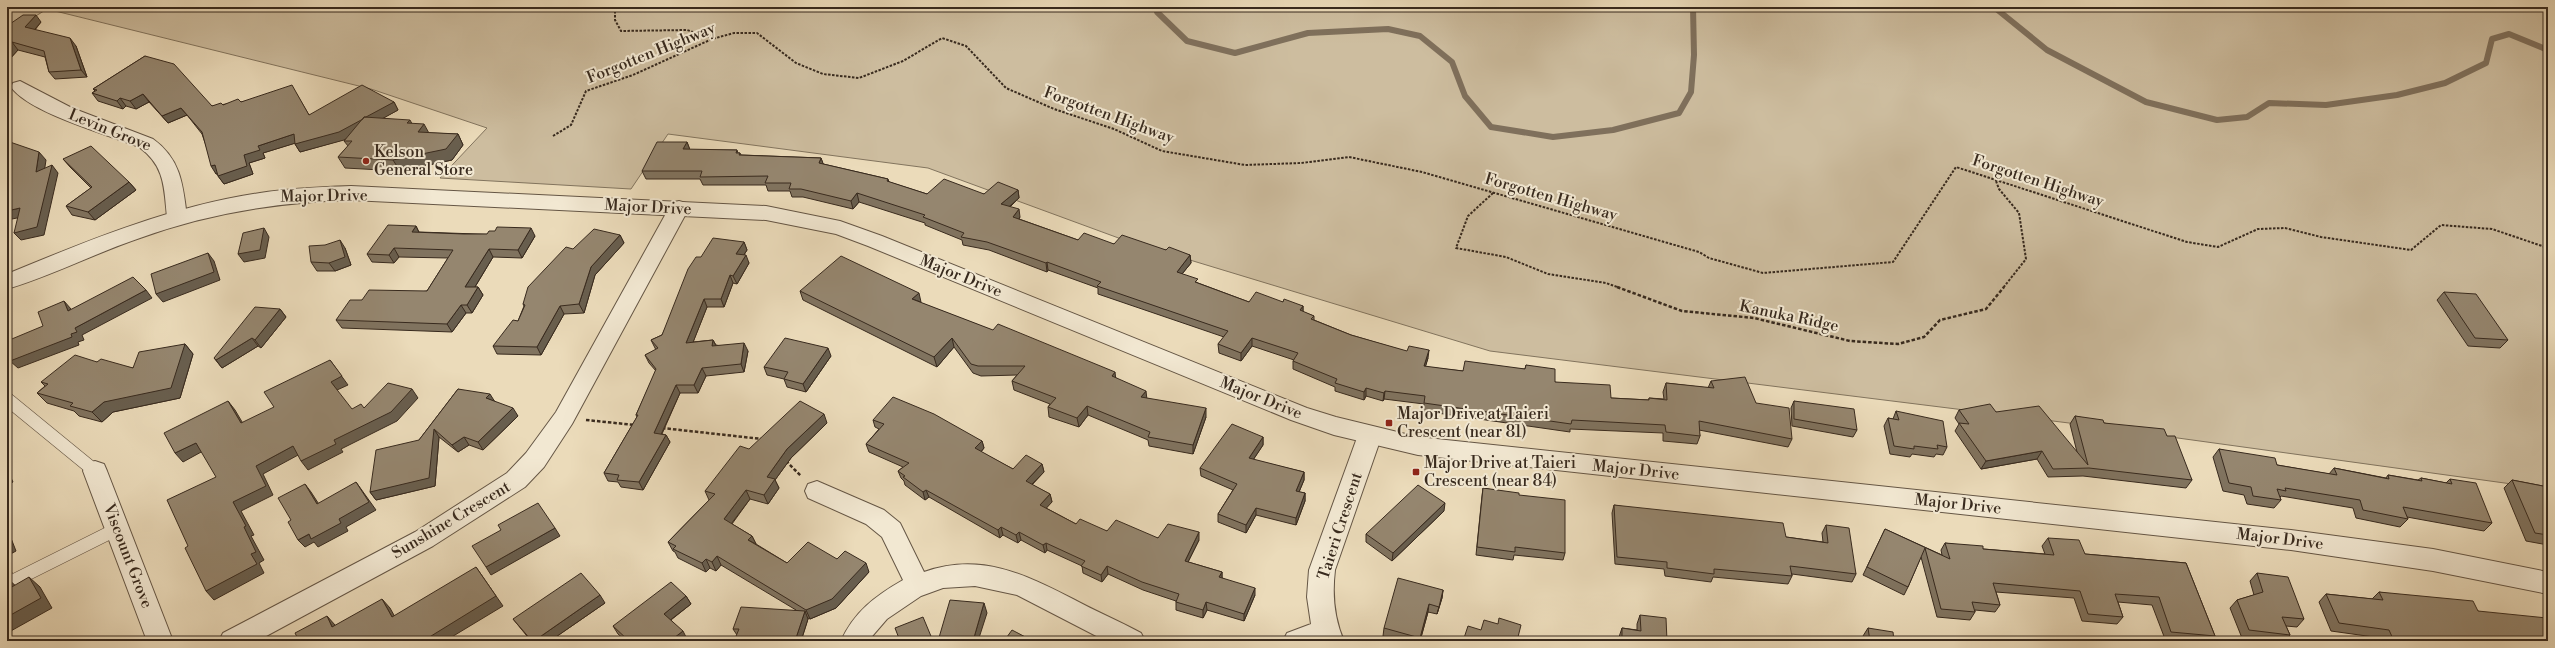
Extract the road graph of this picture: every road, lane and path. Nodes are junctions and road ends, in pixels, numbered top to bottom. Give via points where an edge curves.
1 (615, 7) edge
2 (715, 39) junction
3 (20, 87) dead end
4 (553, 136) dead end
5 (1996, 180) junction
6 (1493, 193) junction
7 (679, 208) junction
8 (176, 217) junction
9 (2548, 248) edge
10 (7, 282) edge
11 (7, 399) edge
12 (564, 418) junction
13 (642, 426) edge
14 (658, 427) edge
15 (1370, 435) junction
16 (764, 439) edge
17 (780, 456) edge
18 (95, 471) joint
19 (817, 492) joint
20 (117, 529) junction
21 (917, 583) junction
22 (2548, 583) edge
23 (7, 584) edge
24 (1328, 636) edge
25 (160, 641) edge
26 (232, 641) edge
27 (854, 641) edge
28 (1132, 641) edge
29 (1296, 641) edge

1 - 2 path via 615,20 621,31 687,30
2 - 4 path, Forgotten Highway via 633,75 586,91 571,125
2 - 6 path, Forgotten Highway via 734,33 757,33 796,63 823,74 859,78 903,61 942,38 966,46 1006,88 1054,109 1114,129 1162,151 1245,165 1301,164 1349,157 1422,172
3 - 8 street, Levin Grove via 58,110 140,140 158,150 171,170
5 - 6 path, Forgotten Highway via 1956,168 1893,262 1763,273
5 - 6 path, Kanuka Ridge via 2000,189 2019,212 2026,259 1986,310 1940,320 1924,337 1898,344 1850,341 1754,318 1682,311 1606,283 1548,274 1506,257 1456,248 1464,221 1472,210 1485,203
5 - 9 path, Forgotten Highway via 2187,242 2218,247 2258,229 2285,228 2411,250 2441,225 2492,229
7 - 8 street, Major Drive via 311,193 261,198
7 - 12 street, Sunshine Crescent
7 - 15 street, Major Drive via 766,213 840,228 1299,414
8 - 10 street, Major Drive via 118,237
11 - 18 lane
12 - 13 path
12 - 26 street, Sunshine Crescent via 535,460 516,480 490,499 424,539
14 - 16 path
15 - 22 street, Major Drive via 1418,446 1493,456 2291,540 2433,560
15 - 24 street, Taieri Crescent via 1322,570 1320,599
17 - 19 path
18 - 20 street, Viscount Grove
19 - 21 street via 875,516 891,530
20 - 23 lane
20 - 25 street, Viscount Grove
21 - 27 street via 879,610
21 - 28 street via 968,574 995,578 1027,587
24 - 29 street

